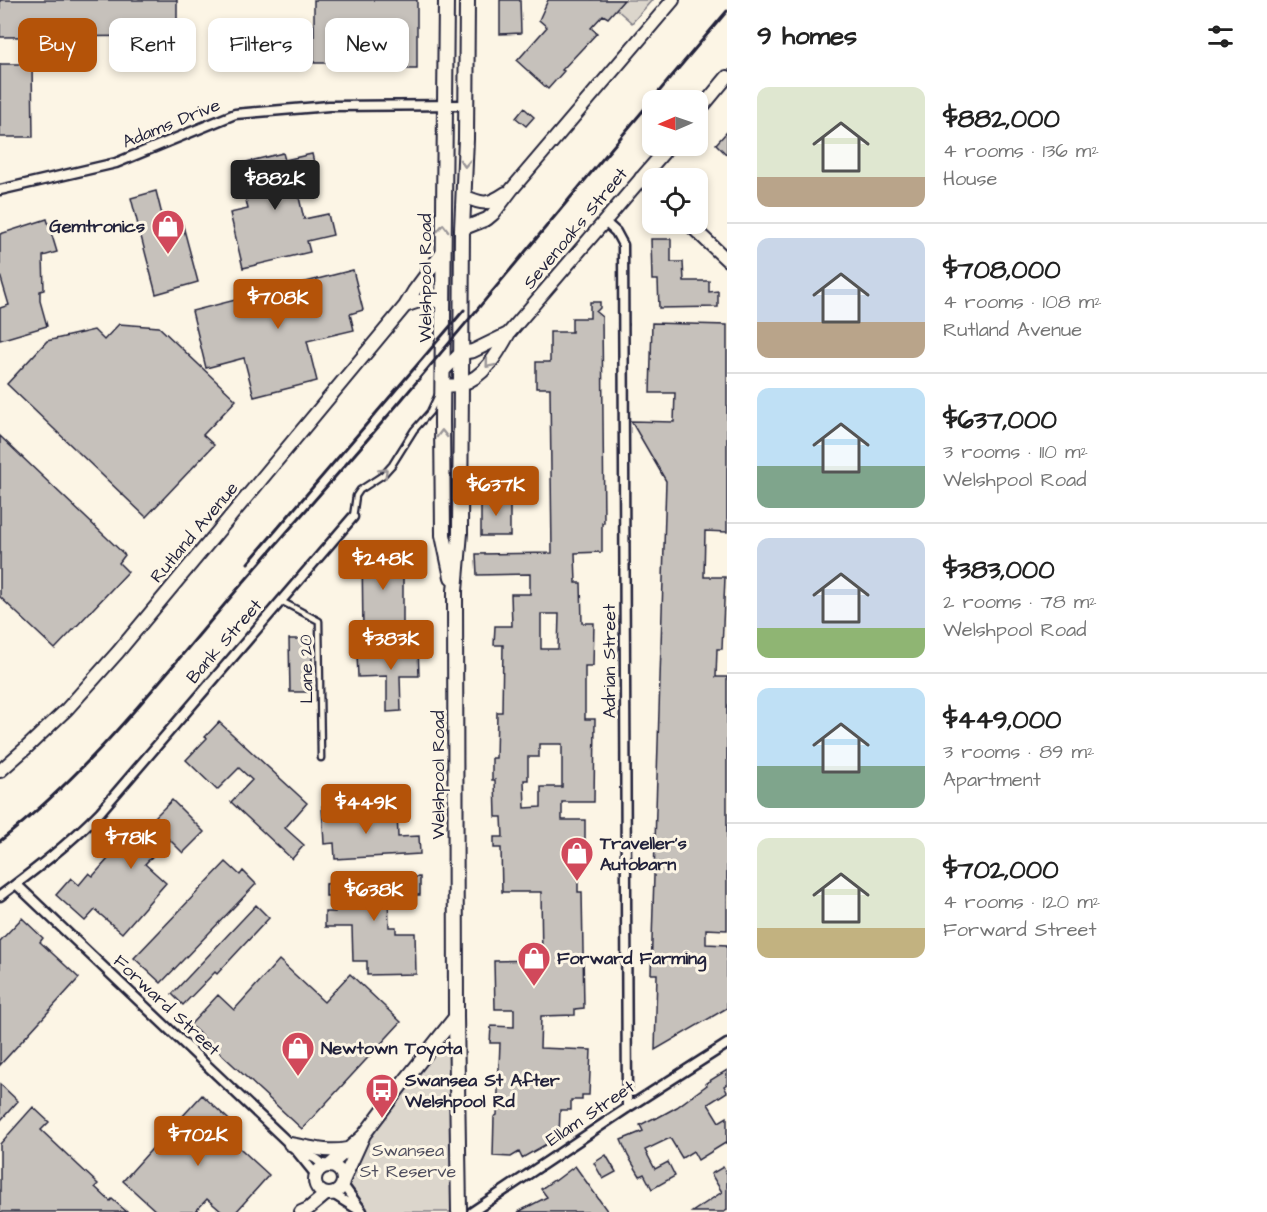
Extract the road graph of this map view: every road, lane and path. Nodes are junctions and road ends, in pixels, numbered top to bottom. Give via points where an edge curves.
1 (446, 0) edge
2 (466, 0) edge
3 (673, 0) edge
4 (727, 77) edge
5 (708, 100) edge
6 (466, 105) junction
7 (445, 106) junction
8 (660, 156) edge
9 (641, 178) joint
10 (512, 189) junction
11 (0, 190) edge
12 (464, 196) junction
13 (605, 222) junction
14 (462, 229) junction
15 (700, 234) edge
16 (443, 252) junction
17 (727, 260) edge
18 (443, 304) junction
19 (405, 306) junction
20 (509, 333) junction
21 (461, 353) junction
22 (443, 371) junction
23 (460, 385) junction
24 (442, 386) junction
25 (353, 517) joint
26 (455, 591) junction
27 (281, 601) junction
28 (321, 758) dead end
29 (0, 771) edge
30 (16, 884) junction
31 (0, 896) edge
32 (456, 1016) junction
33 (727, 1044) edge
34 (627, 1108) junction
35 (363, 1136) junction
36 (293, 1146) junction
37 (347, 1149) junction
38 (327, 1166) junction
39 (316, 1181) junction
40 (343, 1183) junction
41 (329, 1194) junction
42 (301, 1212) edge
43 (362, 1212) edge
44 (459, 1212) edge
45 (472, 1212) edge

1 - 7 main road, Welshpool Road
2 - 6 main road, Welshpool Road
3 - 10 street
4 - 5 street
6 - 7 street, Adams Drive
6 -> 12 main road, Welshpool Road
7 - 11 street, Adams Drive via 329,106 235,114 116,163
16 -> 7 main road, Welshpool Road
8 - 9 street, Sevenoaks Street
9 - 13 street, Sevenoaks Street
10 - 12 street via 490,202
10 - 14 street via 487,219
12 - 14 main road, Welshpool Road
13 - 20 street, Sevenoaks Street
13 - 34 street, Adrian Street via 623,245
14 - 21 main road, Welshpool Road
15 - 17 street
16 - 18 main road, Welshpool Road
16 - 19 street, Rutland Avenue
18 - 19 street via 426,299
18 - 22 main road, Welshpool Road
19 - 29 street, Rutland Avenue via 118,652 67,709
20 - 21 street, Sevenoaks Street
20 -> 23 street, Sevenoaks Street via 476,378
21 - 22 street, Sevenoaks Street
21 - 23 main road, Welshpool Road
22 - 24 main road, Welshpool Road
23 - 24 street
23 - 26 main road, Welshpool Road via 460,533
25 -> 24 lane, Bank Street via 360,490 392,465 430,412
26 -> 24 main road, Welshpool Road via 443,535
25 - 27 street, Bank Street
26 - 32 main road, Welshpool Road
27 - 28 lane, Lane 20 via 318,621
27 - 30 street, Bank Street via 100,812
30 - 31 street, Bank Street
30 - 36 street, Forward Street
32 - 35 street
32 - 44 main road, Welshpool Road
33 - 34 street, Ellam Street
34 - 45 street, Ellam Street
35 - 37 street
35 - 40 street
36 - 37 street
36 - 38 street, Forward Street
36 - 39 street, Forward Street
37 - 38 street
38 - 39 street via 319,1170
38 - 40 street via 338,1169
39 - 41 street via 320,1191
39 - 42 street
40 - 41 street via 339,1191
40 - 43 street
41 - 42 street
41 - 43 street

